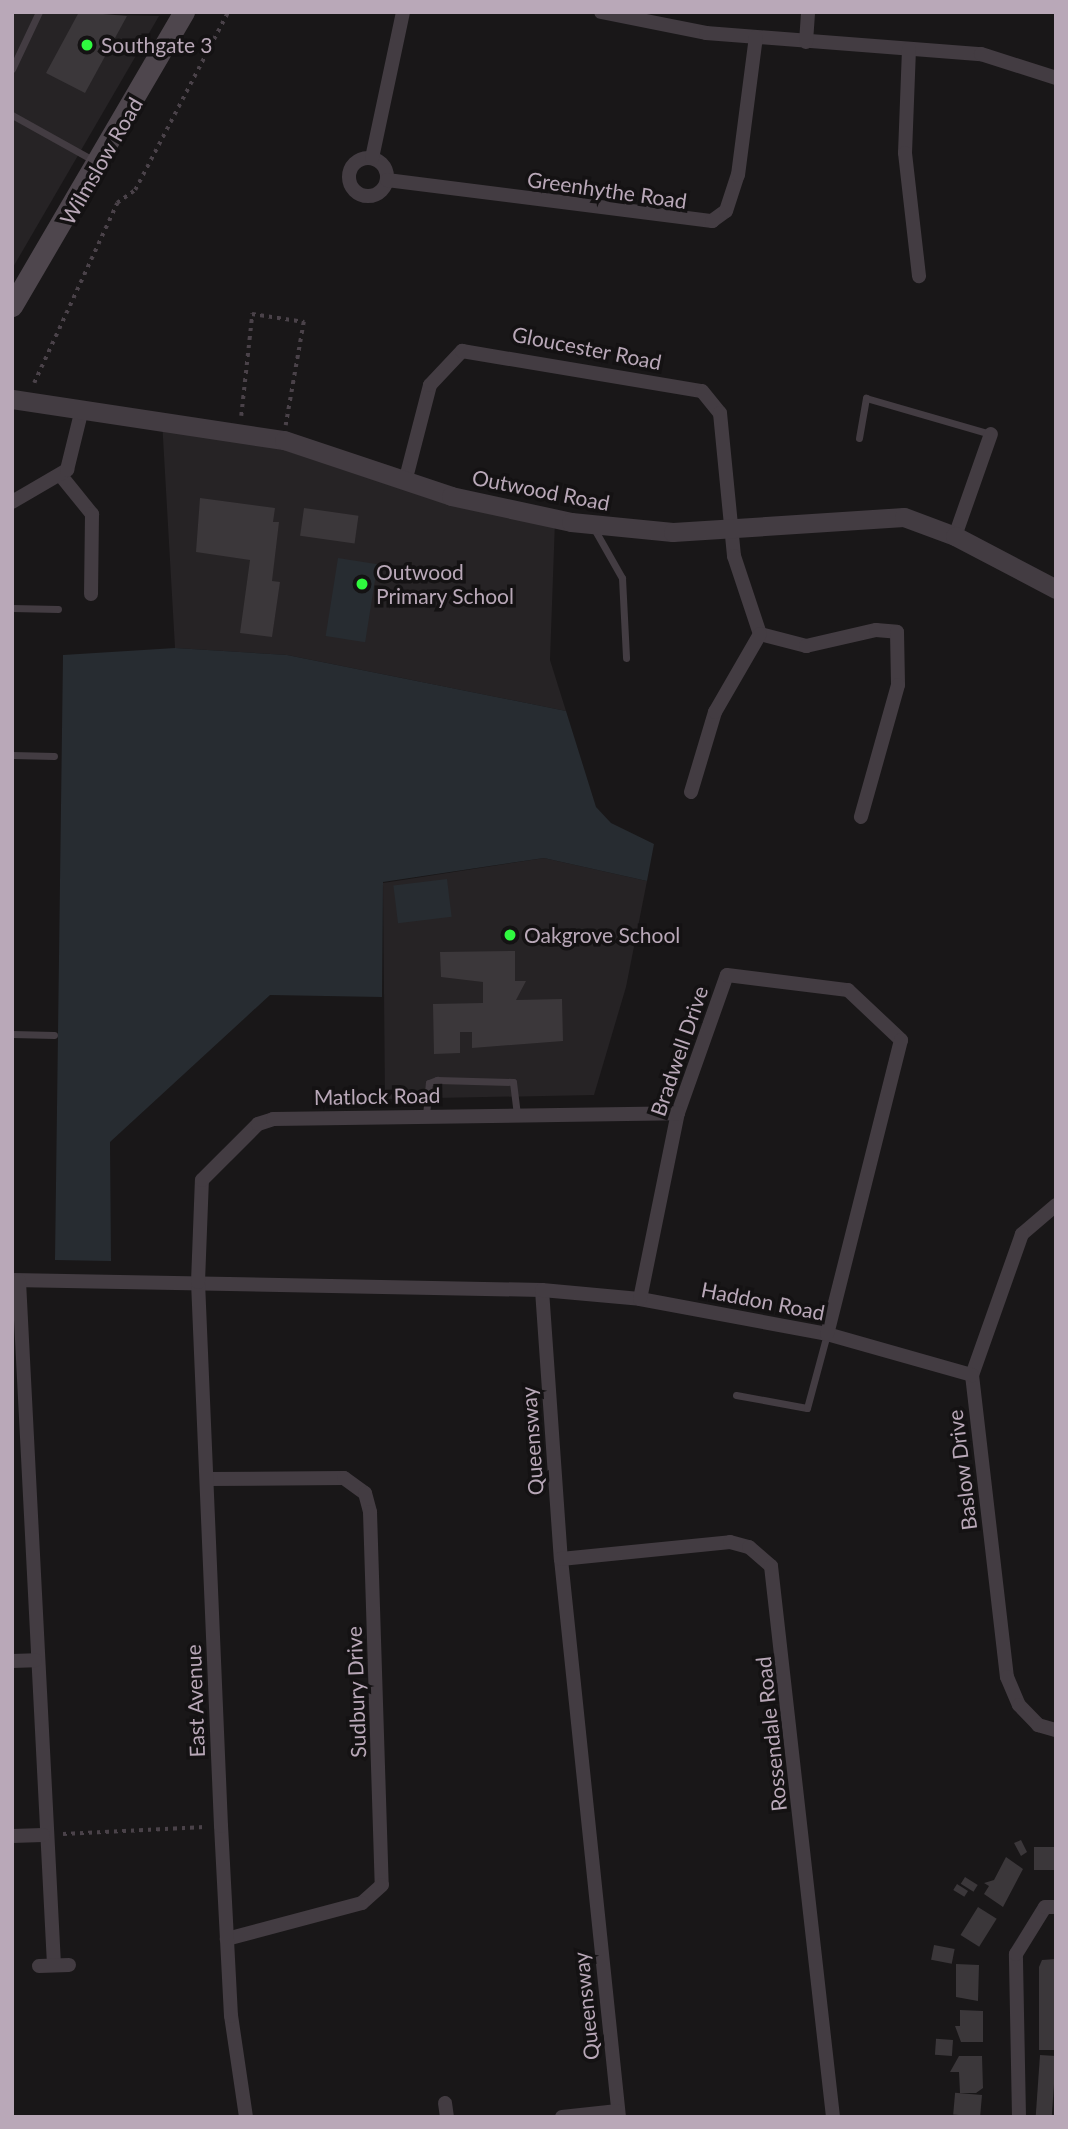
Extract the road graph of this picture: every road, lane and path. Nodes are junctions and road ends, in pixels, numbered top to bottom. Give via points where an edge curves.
1 (39, 12) edge
2 (184, 12) edge
3 (228, 12) edge
4 (403, 12) edge
5 (601, 12) edge
6 (808, 12) edge
7 (627, 15) edge
8 (756, 37) junction
9 (806, 41) junction
10 (909, 49) junction
11 (12, 69) edge
12 (1056, 78) edge
13 (12, 115) edge
14 (372, 158) junction
15 (100, 164) junction
16 (387, 180) junction
17 (919, 276) dead end
18 (13, 303) edge
19 (20, 400) edge
20 (82, 409) junction
21 (239, 431) junction
22 (991, 434) joint
23 (859, 438) dead end
24 (284, 440) junction
25 (62, 477) junction
26 (406, 478) junction
27 (12, 502) edge
28 (592, 524) junction
29 (732, 529) junction
30 (955, 536) junction
31 (1056, 589) edge
32 (91, 594) dead end
33 (12, 608) edge
34 (58, 609) dead end
35 (760, 634) junction
36 (626, 658) dead end
37 (12, 755) edge
38 (54, 756) dead end
39 (691, 792) dead end
40 (861, 817) dead end
41 (12, 1034) edge
42 (54, 1035) dead end
43 (517, 1113) junction
44 (678, 1113) junction
45 (426, 1117) junction
46 (1056, 1205) edge
47 (16, 1281) edge
48 (198, 1282) junction
49 (542, 1290) junction
50 (640, 1299) junction
51 (827, 1334) junction
52 (972, 1375) junction
53 (736, 1395) dead end
54 (207, 1479) junction
55 (561, 1559) junction
56 (34, 1660) junction
57 (12, 1661) edge
58 (1056, 1730) edge
59 (221, 1826) junction
60 (43, 1835) junction
61 (12, 1836) edge
62 (1056, 1907) edge
63 (227, 1939) junction
64 (54, 1965) dead end
65 (618, 2114) edge
66 (246, 2117) edge
67 (562, 2117) edge
68 (833, 2117) edge
69 (1019, 2117) edge

1 - 11 lane
2 - 15 main road, Wilmslow Road
3 - 19 path via 135,190 117,203
4 - 14 street
5 - 7 street
6 - 9 street
7 - 8 street
8 - 9 street
8 - 16 street, Greenhythe Road via 738,175 726,211 712,221
9 - 10 street
10 - 12 street via 981,54
10 - 17 street via 905,153
13 - 15 lane
14 - 16 street via 384,166
14 - 16 street via 354,163 351,186 365,196 376,194
15 - 18 main road, Wilmslow Road
19 - 20 street, Outwood Road
20 - 21 street, Outwood Road
20 - 25 street via 71,464
21 - 24 street, Outwood Road
21 - 24 path via 253,314 304,322
22 - 23 lane via 866,398
22 - 30 street
24 - 26 street, Outwood Road
25 - 27 street
25 - 32 street via 92,514
26 - 28 street, Outwood Road via 498,508
26 - 29 street, Gloucester Road via 438,370 462,351 480,349 702,391 720,413
28 - 29 street, Outwood Road
28 - 36 lane via 622,578
29 - 30 street, Outwood Road via 891,516
29 - 35 street, Gloucester Road via 739,583
30 - 31 street, Outwood Road
33 - 34 lane
35 - 39 street via 715,712
35 - 40 street via 806,646 876,630 897,632 898,685
37 - 38 lane
41 - 42 lane
43 - 44 street, Matlock Road
43 - 45 street, Matlock Road
43 - 45 lane via 513,1082 437,1080 429,1083
44 - 50 street, Bradwell Drive
44 - 51 street, Bradwell Drive via 727,975 848,990 901,1040
45 - 48 street, Matlock Road via 258,1124 202,1180
46 - 52 street, Baslow Drive via 1022,1234
47 - 48 street
47 - 56 street
48 - 49 street
48 - 54 street, East Avenue
49 - 50 street, Haddon Road
49 - 55 street, Queensway
50 - 51 street, Haddon Road
51 - 52 street, Haddon Road
51 - 53 lane via 807,1408
52 - 58 street, Baslow Drive via 1007,1677 1019,1705 1038,1726
54 - 59 street, East Avenue
54 - 63 street, Sudbury Drive via 344,1478 365,1493 370,1512 382,1885 362,1903
55 - 65 street, Queensway
55 - 68 street, Rossendale Road via 730,1542 749,1546 771,1566
56 - 57 street
56 - 60 street
59 - 60 path
59 - 63 street, East Avenue
60 - 61 street
60 - 64 street
62 - 69 street via 1045,1907 1016,1954
63 - 66 street, East Avenue
65 - 67 street

